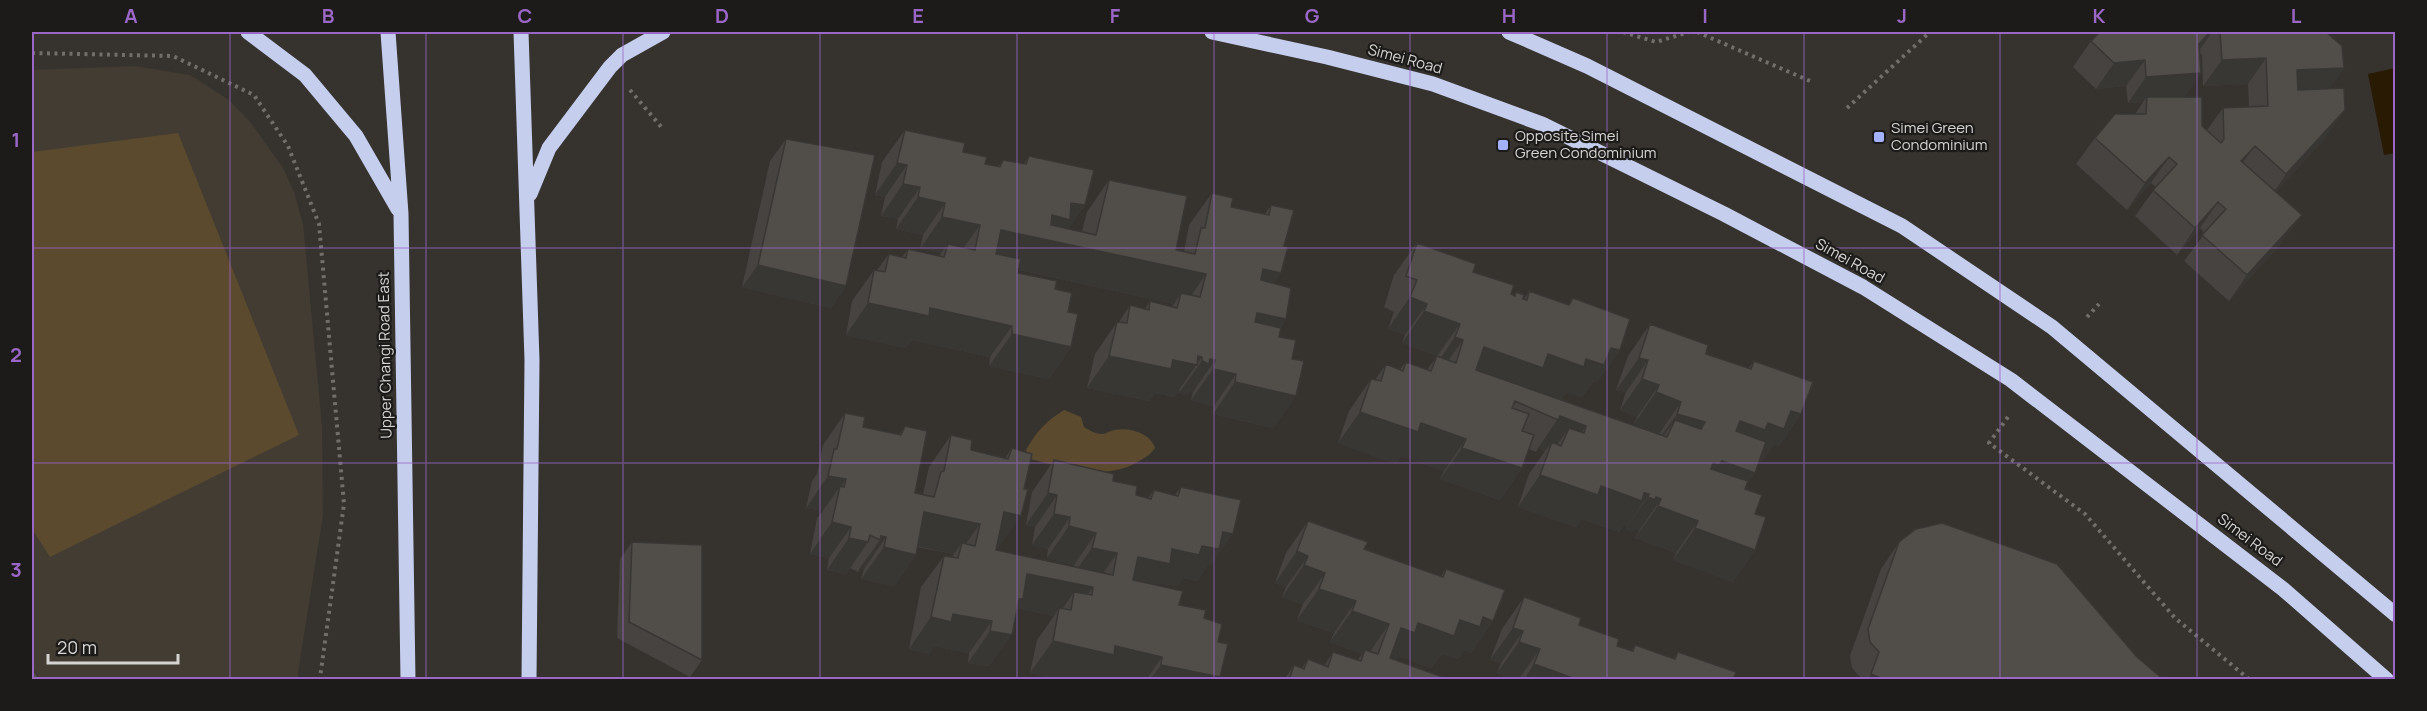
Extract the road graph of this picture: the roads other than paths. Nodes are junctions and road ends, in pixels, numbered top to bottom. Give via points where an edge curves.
1 (248, 32) edge
2 (388, 32) edge
3 (521, 32) edge
4 (663, 32) edge
5 (1212, 32) edge
6 (1509, 32) edge
7 (527, 200) junction
8 (401, 214) junction
9 (2396, 615) edge
10 (408, 680) edge
11 (529, 680) edge
12 (2387, 680) edge

1 - 8 main road via 305,75 356,136
2 - 8 main road, Upper Changi Road East
3 - 7 main road
4 - 7 main road via 622,55 610,67 549,148
5 - 12 main road, Simei Road via 1433,84 1542,124 1863,287 2011,380 2283,588
6 - 9 main road via 1587,66 1902,226 2052,327
7 - 11 main road via 532,360
8 - 10 main road, Upper Changi Road East

